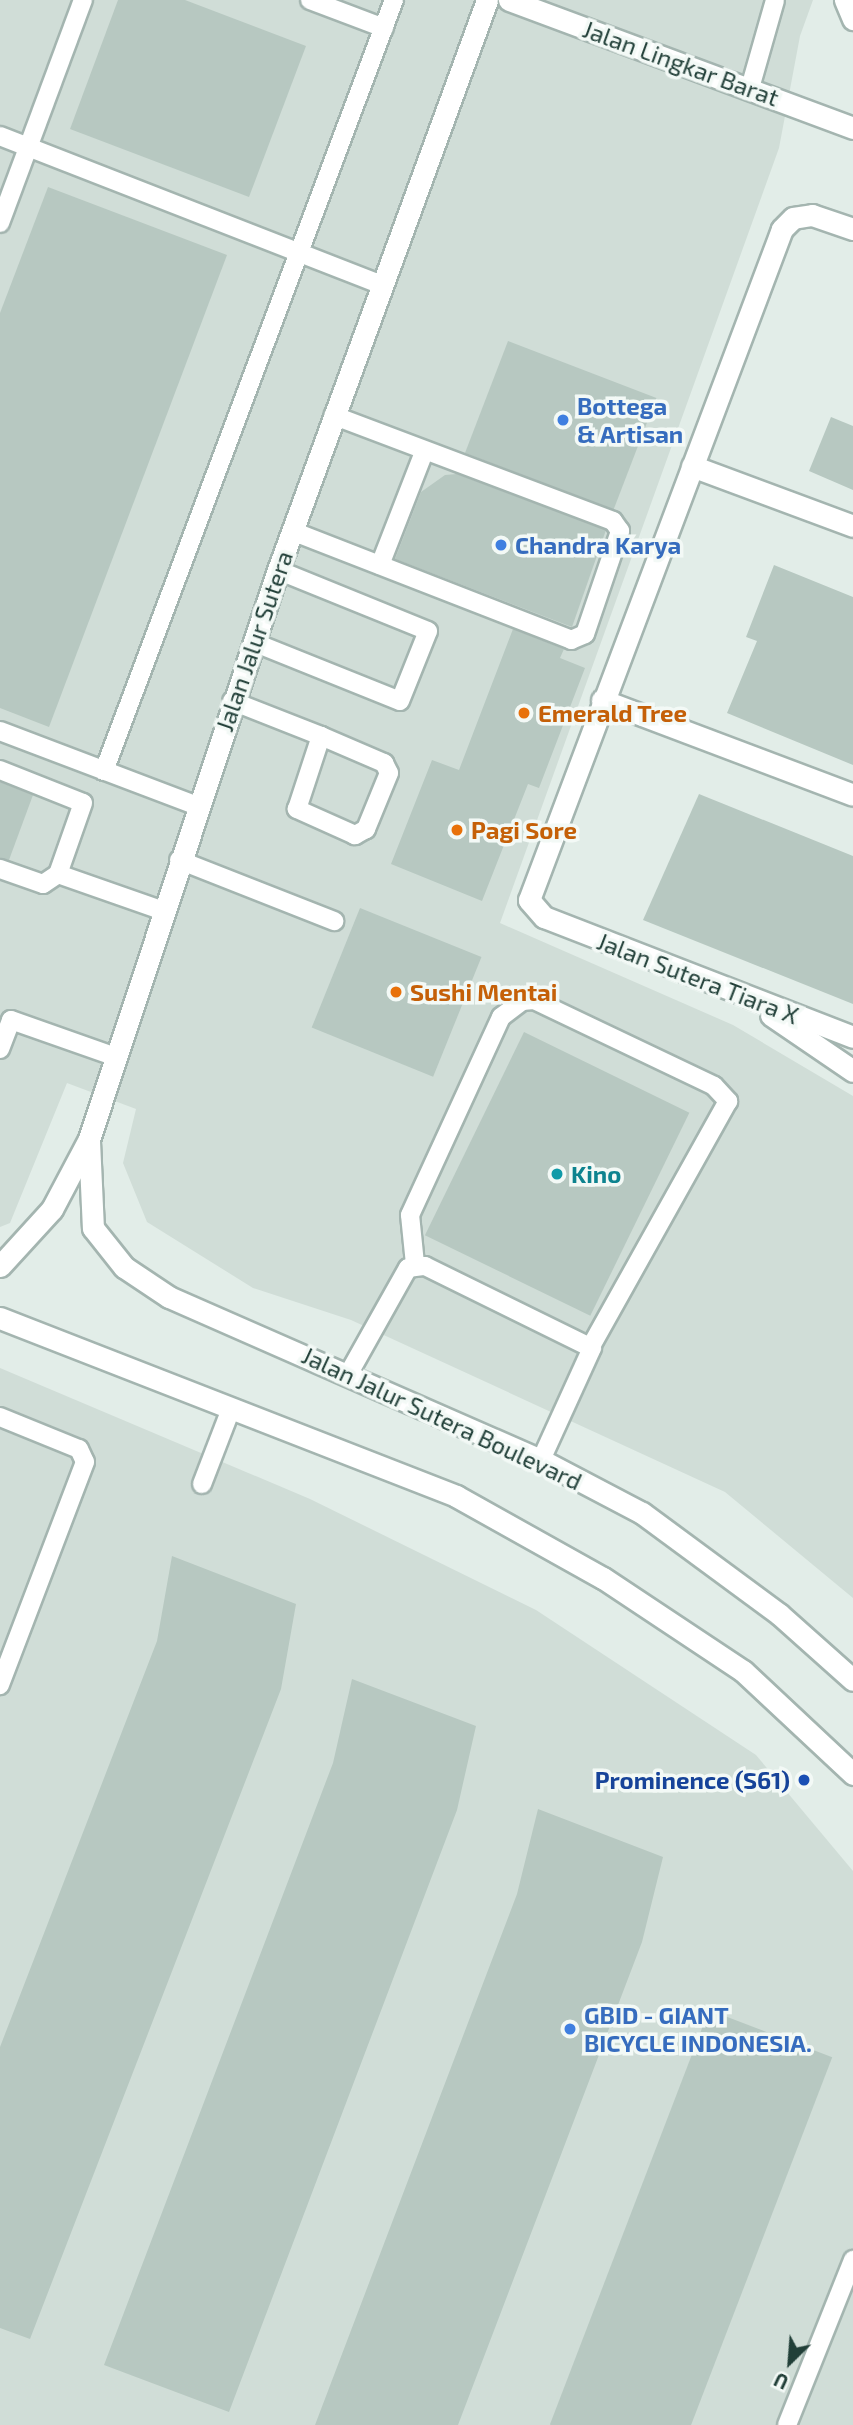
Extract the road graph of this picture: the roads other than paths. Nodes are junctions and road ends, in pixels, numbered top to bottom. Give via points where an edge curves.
1 (83, 0) edge
2 (310, 0) edge
3 (394, 0) edge
4 (487, 0) edge
5 (509, 0) edge
6 (775, 0) edge
7 (384, 28) junction
8 (750, 88) junction
9 (853, 128) edge
10 (0, 136) edge
11 (29, 147) junction
12 (0, 223) edge
13 (853, 229) edge
14 (302, 253) junction
15 (383, 285) junction
16 (333, 415) junction
17 (424, 452) junction
18 (692, 466) junction
19 (853, 526) edge
20 (292, 531) junction
21 (380, 565) junction
22 (278, 570) junction
23 (253, 642) junction
24 (602, 699) junction
25 (232, 701) junction
26 (0, 731) edge
27 (321, 736) junction
28 (0, 770) edge
29 (104, 772) junction
30 (853, 794) edge
31 (197, 806) junction
32 (179, 860) junction
33 (0, 869) edge
34 (58, 874) junction
35 (161, 910) junction
36 (334, 921) dead end
37 (742, 996) junction
38 (853, 1037) edge
39 (0, 1049) edge
40 (113, 1056) junction
41 (853, 1071) edge
42 (89, 1139) junction
43 (415, 1264) junction
44 (0, 1266) edge
45 (2, 1325) edge
46 (591, 1346) junction
47 (349, 1373) junction
48 (230, 1409) junction
49 (0, 1417) edge
50 (541, 1460) junction
51 (202, 1484) dead end
52 (853, 1680) edge
53 (0, 1685) edge
54 (853, 1774) edge
55 (853, 2260) edge
56 (787, 2425) edge

1 - 11 lane
2 - 7 lane
3 - 7 lane
4 - 15 main road, Jalan Jalur Sutera
5 - 8 main road, Jalan Lingkar Barat
6 - 8 lane
7 - 14 lane
8 - 9 main road, Jalan Lingkar Barat
10 - 11 lane
11 - 12 lane
11 - 14 lane
13 - 18 main road via 812,215 793,218 782,229
14 - 15 lane
14 - 29 lane
15 - 16 main road, Jalan Jalur Sutera
16 - 17 lane
16 - 20 main road, Jalan Jalur Sutera
17 - 21 lane
17 - 21 lane via 617,524 620,531 585,634 571,639
18 - 19 main road
18 - 24 main road
20 - 21 lane
20 - 22 main road, Jalan Jalur Sutera
22 - 23 main road, Jalan Jalur Sutera
22 - 23 lane via 428,631 400,701
23 - 25 main road, Jalan Jalur Sutera
24 - 30 main road
24 - 37 main road, Jalan Sutera Tiara X via 529,900 544,917
25 - 27 lane
25 - 31 main road, Jalan Jalur Sutera
26 - 29 lane
27 - 27 lane via 384,763 389,773 366,829 355,835 297,809
28 - 34 lane via 83,803
29 - 31 lane
31 - 32 main road, Jalan Jalur Sutera
32 - 35 main road, Jalan Jalur Sutera
32 - 36 lane
33 - 34 lane via 43,884
34 - 35 lane
35 - 40 main road, Jalan Jalur Sutera
37 - 38 main road, Jalan Sutera Tiara X
37 - 41 main road
39 - 40 lane via 11,1020
40 - 42 main road, Jalan Jalur Sutera
42 - 44 main road, Jalan Jalur Sutera via 52,1209
42 - 47 main road, Jalan Jalur Sutera Boulevard via 93,1228 124,1267 169,1297
43 - 46 lane
43 - 46 lane via 410,1214 501,1017 522,1001 534,1000 714,1086 729,1101
43 - 47 lane
45 - 48 main road
46 - 50 lane
47 - 50 main road, Jalan Jalur Sutera Boulevard
48 - 51 lane
48 - 54 main road via 456,1496 603,1578 743,1671
49 - 53 lane via 79,1449 85,1462
50 - 52 main road, Jalan Jalur Sutera Boulevard via 642,1513 779,1614
55 - 56 lane

